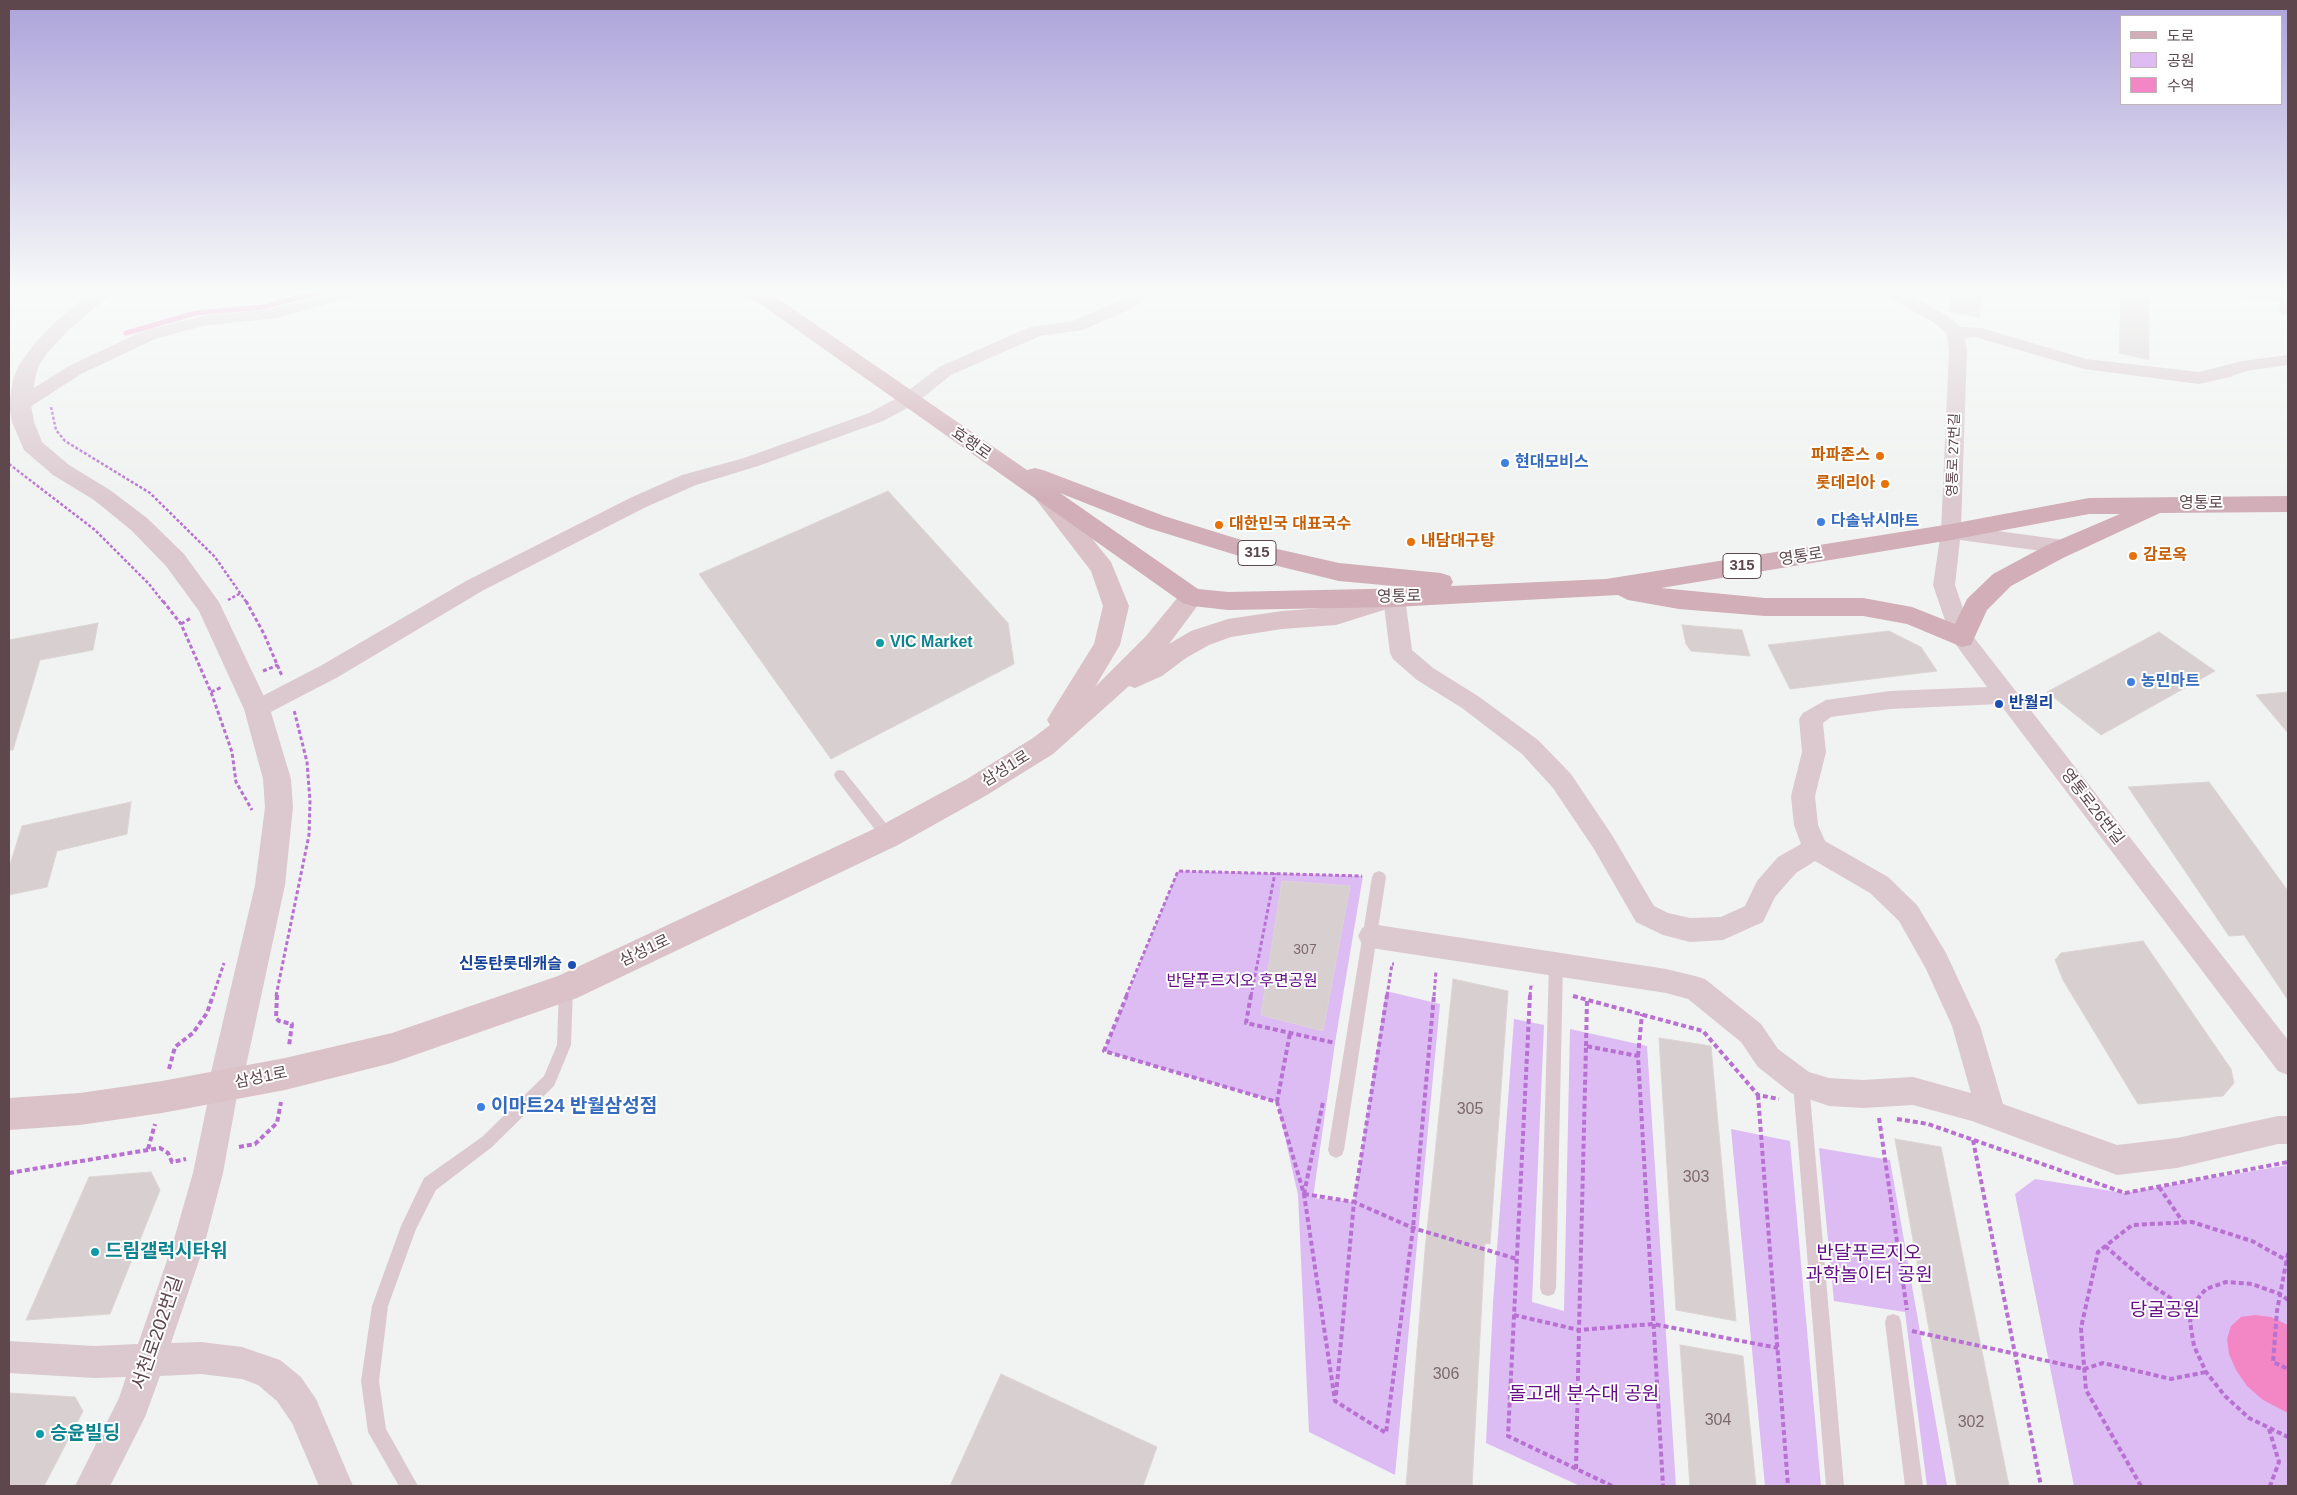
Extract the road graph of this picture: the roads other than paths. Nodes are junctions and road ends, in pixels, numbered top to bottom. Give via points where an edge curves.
1 (31, 362) edge
2 (92, 362) edge
3 (854, 362) edge
4 (966, 362) edge
5 (1958, 362) edge
6 (2076, 362) edge
7 (2274, 362) edge
8 (908, 400) junction
9 (20, 405) junction
10 (990, 456) junction
11 (1043, 493) junction
12 (2164, 504) junction
13 (2288, 504) edge
14 (1951, 532) junction
15 (2064, 548) junction
16 (1606, 588) junction
17 (1539, 593) junction
18 (1192, 596) junction
19 (1394, 598) junction
20 (1962, 638) junction
21 (1108, 691) junction
22 (2006, 695) junction
23 (256, 709) junction
24 (1044, 746) junction
25 (840, 775) dead end
26 (888, 836) junction
27 (1816, 848) junction
28 (1379, 877) dead end
29 (1371, 936) junction
30 (1556, 964) junction
31 (566, 988) junction
32 (2288, 1062) edge
33 (1801, 1083) junction
34 (225, 1085) junction
35 (9, 1114) edge
36 (1992, 1115) junction
37 (2288, 1130) edge
38 (1336, 1150) dead end
39 (1548, 1288) dead end
40 (1901, 1321) road end
41 (9, 1357) edge
42 (150, 1359) junction
43 (92, 1486) edge
44 (336, 1486) edge
45 (409, 1486) edge
46 (1836, 1486) edge
47 (1914, 1486) edge

1 - 9 street via 24,379
2 - 9 street
3 - 8 main road, 효행로 / 315
4 - 8 street via 945,371
5 - 14 street, 영통로 27번길
6 - 7 street via 2199,378 2242,366
8 - 10 main road, 효행로 / 315
8 - 23 street via 837,432 689,480 637,503 474,586 330,671
9 - 23 street via 32,445 61,470 140,524 175,560 210,608
10 - 11 main road, 효행로 / 315
10 - 17 main road, 315 via 1156,522 1249,551 1339,572
11 - 18 main road, 효행로 / 315
11 - 24 main road via 1102,568 1116,606 1107,645
12 - 13 main road, 영통로 / 315
12 - 14 main road, 영통로 / 315 via 2089,506
12 - 15 main road
14 - 15 street
14 - 16 main road, 영통로 / 315
14 - 20 street, 영통로26번길 via 1944,585
15 - 20 main road via 2002,580 1976,605
16 - 17 main road, 영통로 / 315
16 - 20 main road via 1679,600 1765,607 1863,607 1912,616
17 - 19 main road, 영통로 / 315
18 - 19 main road, 영통로 / 315 via 1228,601
18 - 21 main road, 삼성1로 via 1155,643
19 - 21 main road via 1336,616 1228,628 1200,638 1153,669
19 - 27 street via 1400,653 1537,754 1562,781 1645,914 1690,930 1723,928 1754,914 1766,889 1787,865
20 - 22 street, 영통로26번길
21 - 24 main road, 삼성1로
22 - 27 street via 1890,700 1826,709 1811,719 1814,752 1803,796 1806,825
22 - 32 street, 영통로26번길
23 - 34 street via 277,779 279,807 270,885
24 - 26 main road, 삼성1로
25 - 26 lane
26 - 31 main road, 삼성1로
27 - 36 street via 1879,885 1908,914 1936,961 1966,1026
28 - 29 lane
29 - 30 street
29 - 38 lane
30 - 33 street via 1695,988 1751,1033 1768,1058
30 - 39 lane
31 - 34 main road, 삼성1로 via 392,1048
31 - 45 lane via 564,1045 549,1081 487,1142 430,1184 409,1226 380,1306 370,1381 377,1432
33 - 36 street via 1829,1092 1913,1091
33 - 46 lane
34 - 35 main road, 삼성1로 via 80,1109
34 - 42 street, 서천로202번길 via 191,1237
36 - 37 street via 2117,1160 2177,1154
40 - 47 lane
41 - 42 street via 94,1362
42 - 43 street, 서천로202번길 via 133,1405
42 - 44 street via 201,1358 242,1363 268,1372 290,1389 304,1412

